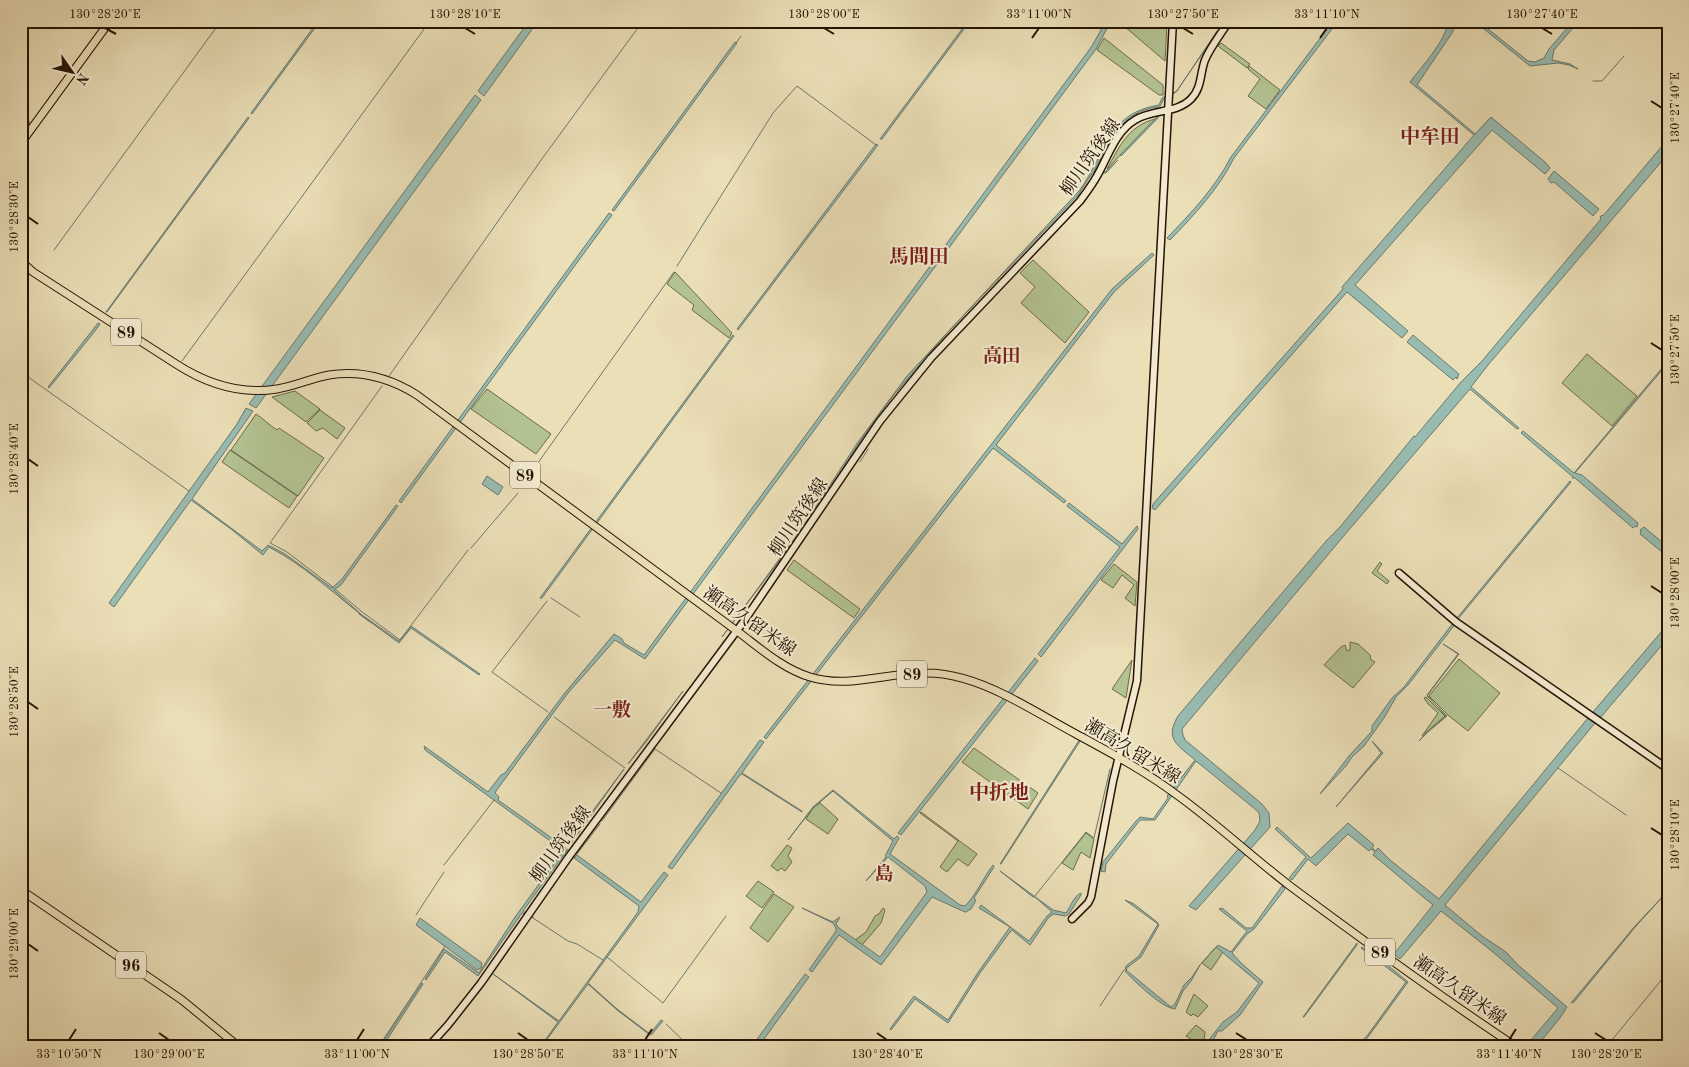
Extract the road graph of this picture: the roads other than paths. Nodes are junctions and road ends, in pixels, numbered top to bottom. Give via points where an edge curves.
1 (110, 21) edge
2 (1173, 21) edge
3 (1229, 21) edge
4 (1169, 109) junction
5 (21, 143) edge
6 (21, 261) edge
7 (1399, 573) dead end
8 (732, 628) junction
9 (1119, 757) junction
10 (1668, 769) edge
11 (21, 890) edge
12 (1072, 919) dead end
13 (238, 1046) edge
14 (429, 1046) edge
15 (1515, 1046) edge

1 - 5 main road
2 - 4 main road
3 - 4 main road, 柳川筑後線 via 1205,60 1194,96 1179,107
4 - 8 main road, 柳川筑後線 via 1140,117 1126,127 1080,201 931,358 880,421 794,550
4 - 9 main road via 1140,643 1137,681
6 - 8 main road, 瀬高久留米線 / 89 via 33,272 196,377 215,384 237,390 270,390 329,375 352,373 370,375 403,386
7 - 10 main road via 1456,622
8 - 9 main road, 瀬高久留米線 / 89 via 779,662 812,677 844,682 927,673 966,680 1008,696
8 - 14 main road, 柳川筑後線 via 481,982
9 - 12 main road via 1091,896
9 - 15 main road, 瀬高久留米線 / 89 via 1178,795 1363,940
11 - 13 main road, 96 via 182,1000

